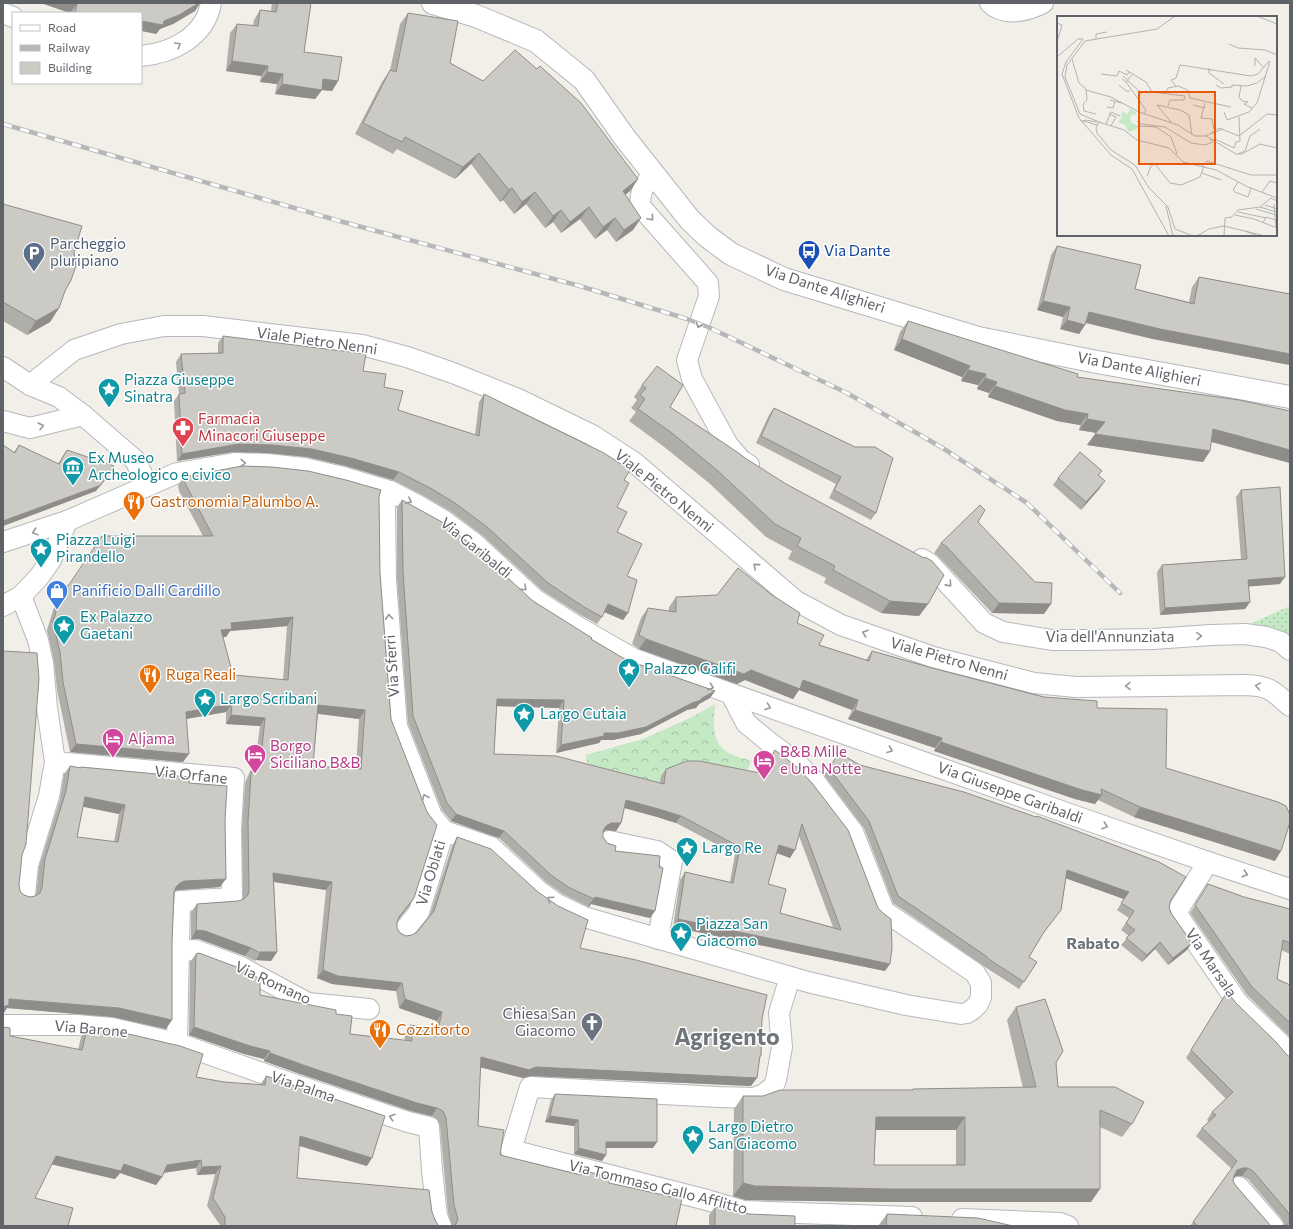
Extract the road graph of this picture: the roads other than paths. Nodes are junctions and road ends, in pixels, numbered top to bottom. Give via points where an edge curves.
1 (211, 3) edge
2 (433, 3) edge
3 (990, 3) edge
4 (1044, 3) edge
5 (142, 56) edge
6 (653, 174) junction
7 (3, 367) edge
8 (30, 385) junction
9 (1290, 397) edge
10 (83, 415) junction
11 (3, 422) edge
12 (766, 476) edge
13 (148, 486) junction
14 (390, 491) junction
15 (67, 521) junction
16 (3, 542) edge
17 (910, 553) edge
18 (21, 596) junction
19 (3, 606) edge
20 (1290, 650) edge
21 (731, 694) junction
22 (1290, 706) edge
23 (55, 762) junction
24 (444, 831) junction
25 (609, 841) dead end
26 (1208, 862) junction
27 (1290, 889) edge
28 (25, 894) edge
29 (402, 933) edge
30 (658, 939) junction
31 (178, 951) junction
32 (790, 977) junction
33 (369, 1009) dead end
34 (3, 1025) edge
35 (177, 1043) junction
36 (1290, 1055) edge
37 (1239, 1187) edge
38 (874, 1221) edge
39 (441, 1226) edge
40 (1068, 1226) edge
41 (1272, 1226) edge

5 -> 1 street via 167,51 192,36 202,24
2 - 6 street, Via Dante Alighieri via 476,16 536,41 584,80
3 - 4 street via 1011,12 1027,10
6 - 9 street, Via Dante Alighieri via 690,220 708,237 730,254 784,279 978,338
6 -> 12 street via 640,195 640,206 708,283 709,296 687,360 692,379 728,445 742,461
7 - 8 street
8 - 10 street via 59,397
22 -> 8 street, Viale Pietro Nenni via 1272,691 1260,686 1076,687 1034,683 933,657 841,625 796,601 635,463 592,435 518,399 453,373 362,345 203,326 164,326 121,334 74,350
11 -> 10 street via 30,428
10 - 13 street via 135,460
13 -> 14 street, Via Garibaldi via 177,473 235,463 304,468
13 - 15 street
14 -> 21 street, Via Garibaldi via 443,520 474,543 536,600 573,624 634,659
24 -> 14 street, Via Sferri via 432,816 396,726 386,580 385,505
15 -> 16 street
15 - 18 street via 51,560
17 -> 20 street, Via dell'Annunziata via 930,564 984,623 1003,632 1052,640 1153,639 1245,634 1281,642
18 - 19 street
18 - 23 street via 38,640 43,663
21 -> 26 street, Via Giuseppe Garibaldi
21 - 32 street via 746,723 796,762 816,783 853,832 884,911 975,973 981,983 978,1004 967,1013 954,1014
23 - 28 street via 49,796 28,865
23 - 31 street, Via Orfane via 234,778 230,829 232,898 180,901
24 - 29 street, Via Oblati via 419,912
30 -> 24 street via 584,917 557,904 491,847
25 - 30 street via 657,851 672,861
26 -> 27 street, Via Giuseppe Garibaldi
26 - 36 street, Via Marsala via 1176,912 1238,1003
30 - 32 street
31 - 33 street, Via Romano via 195,950 241,967 308,1003
31 - 35 street, Via Orfane
32 - 38 street, Via Tommaso Gallo Afflitto via 779,1013 782,1046 776,1080 773,1087 764,1094 754,1098 719,1097 530,1087 511,1150 707,1200 744,1212
34 - 35 street, Via Barone via 77,1025 112,1028
39 -> 35 street, Via Palma via 437,1216 429,1127 296,1085
37 - 41 street
38 - 40 street, Via Tommaso Gallo Afflitto via 934,1218 1060,1223

